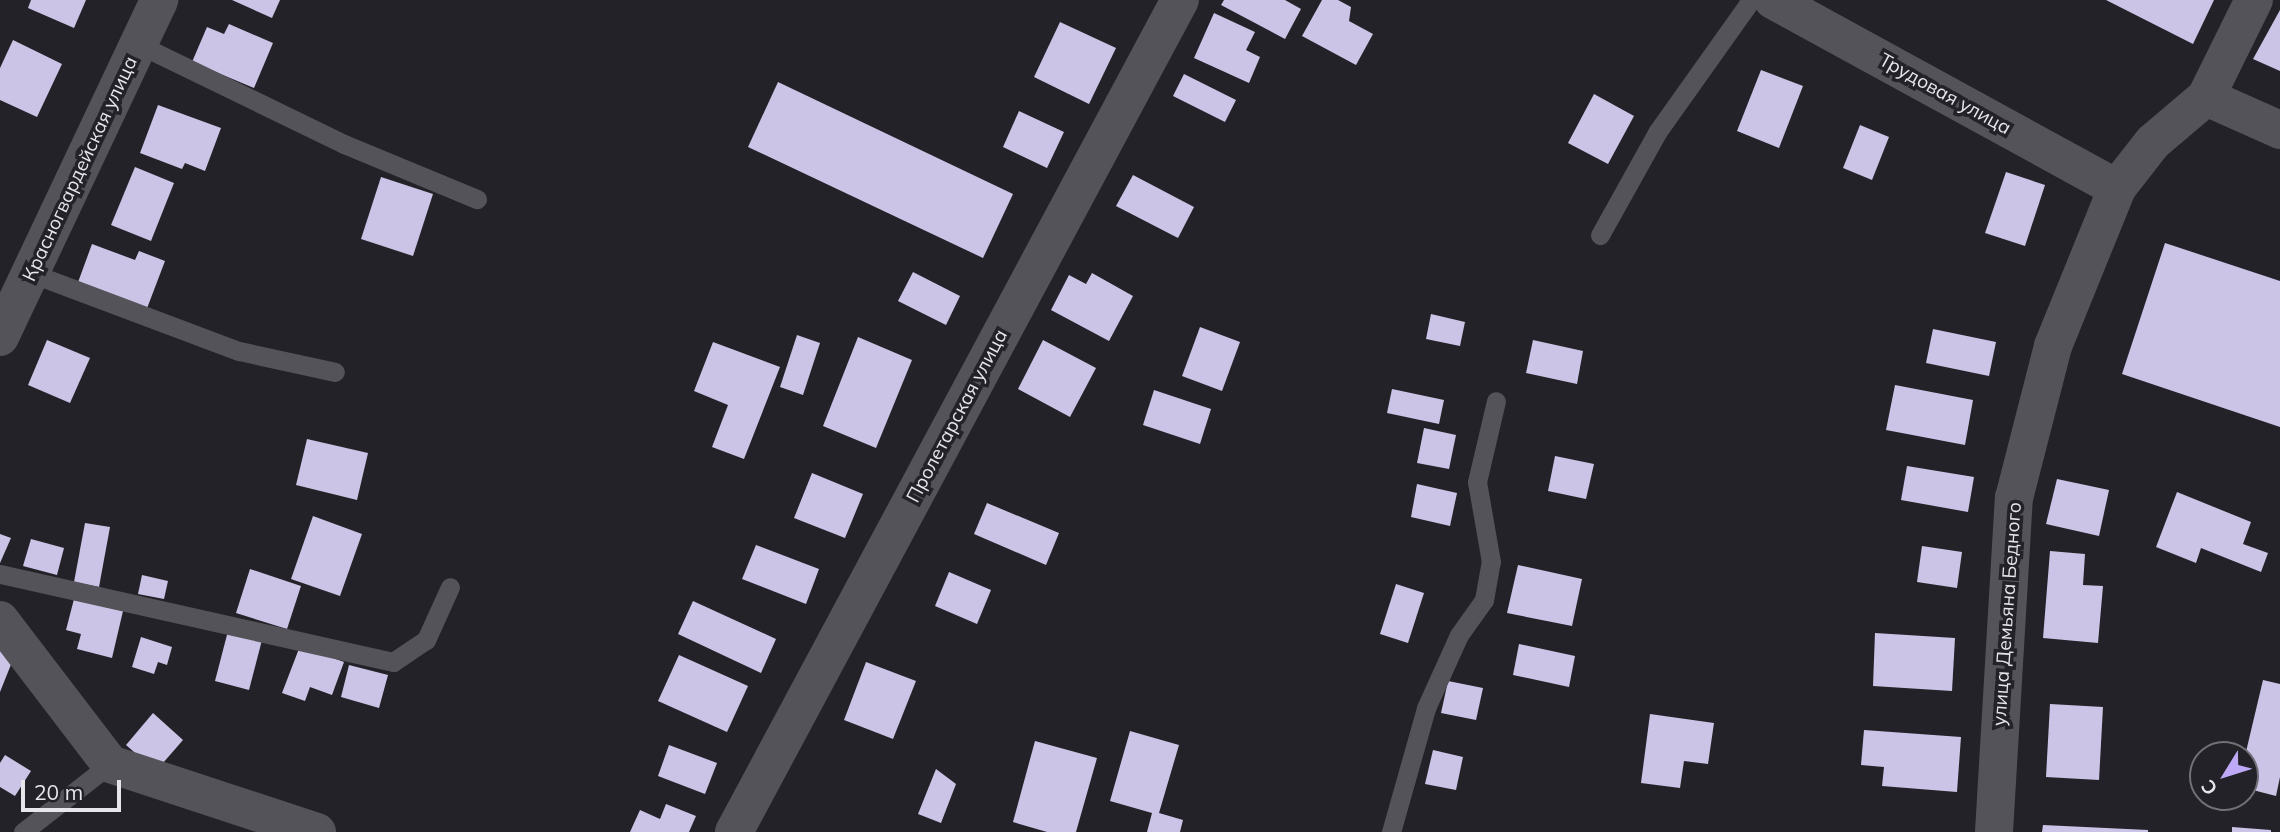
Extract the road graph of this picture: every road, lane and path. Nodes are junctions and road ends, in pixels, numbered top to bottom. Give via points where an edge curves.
1 (159, 0) edge
2 (1180, 0) edge
3 (1751, 0) edge
4 (1773, 0) edge
5 (2254, 0) edge
6 (138, 44) junction
7 (2206, 97) junction
8 (2280, 130) edge
9 (2117, 188) junction
10 (477, 199) dead end
11 (1600, 235) dead end
12 (16, 288) edge
13 (0, 338) edge
14 (335, 372) dead end
15 (1496, 401) dead end
16 (0, 574) edge
17 (450, 587) dead end
18 (0, 620) edge
19 (110, 765) junction
20 (23, 832) edge
21 (317, 832) edge
22 (734, 832) edge
23 (1391, 832) edge
24 (1994, 832) edge

1 - 6 street, Красногвардейская улица
2 - 22 street, Пролетарская улица
3 - 11 lane via 1658,131
4 - 9 street, Трудовая улица
5 - 7 street, улица Демьяна Бедного
6 - 10 lane via 344,144
6 - 12 street, Красногвардейская улица
7 - 8 street
7 - 9 street, улица Демьяна Бедного via 2153,142
9 - 24 street, улица Демьяна Бедного via 2053,346 2014,498
12 - 13 street, Красногвардейская улица
12 - 14 lane via 239,351
15 - 23 lane via 1478,482 1491,562 1484,600 1459,635 1426,708
16 - 17 lane via 393,662 426,640
18 - 19 street
19 - 20 lane
19 - 21 street

